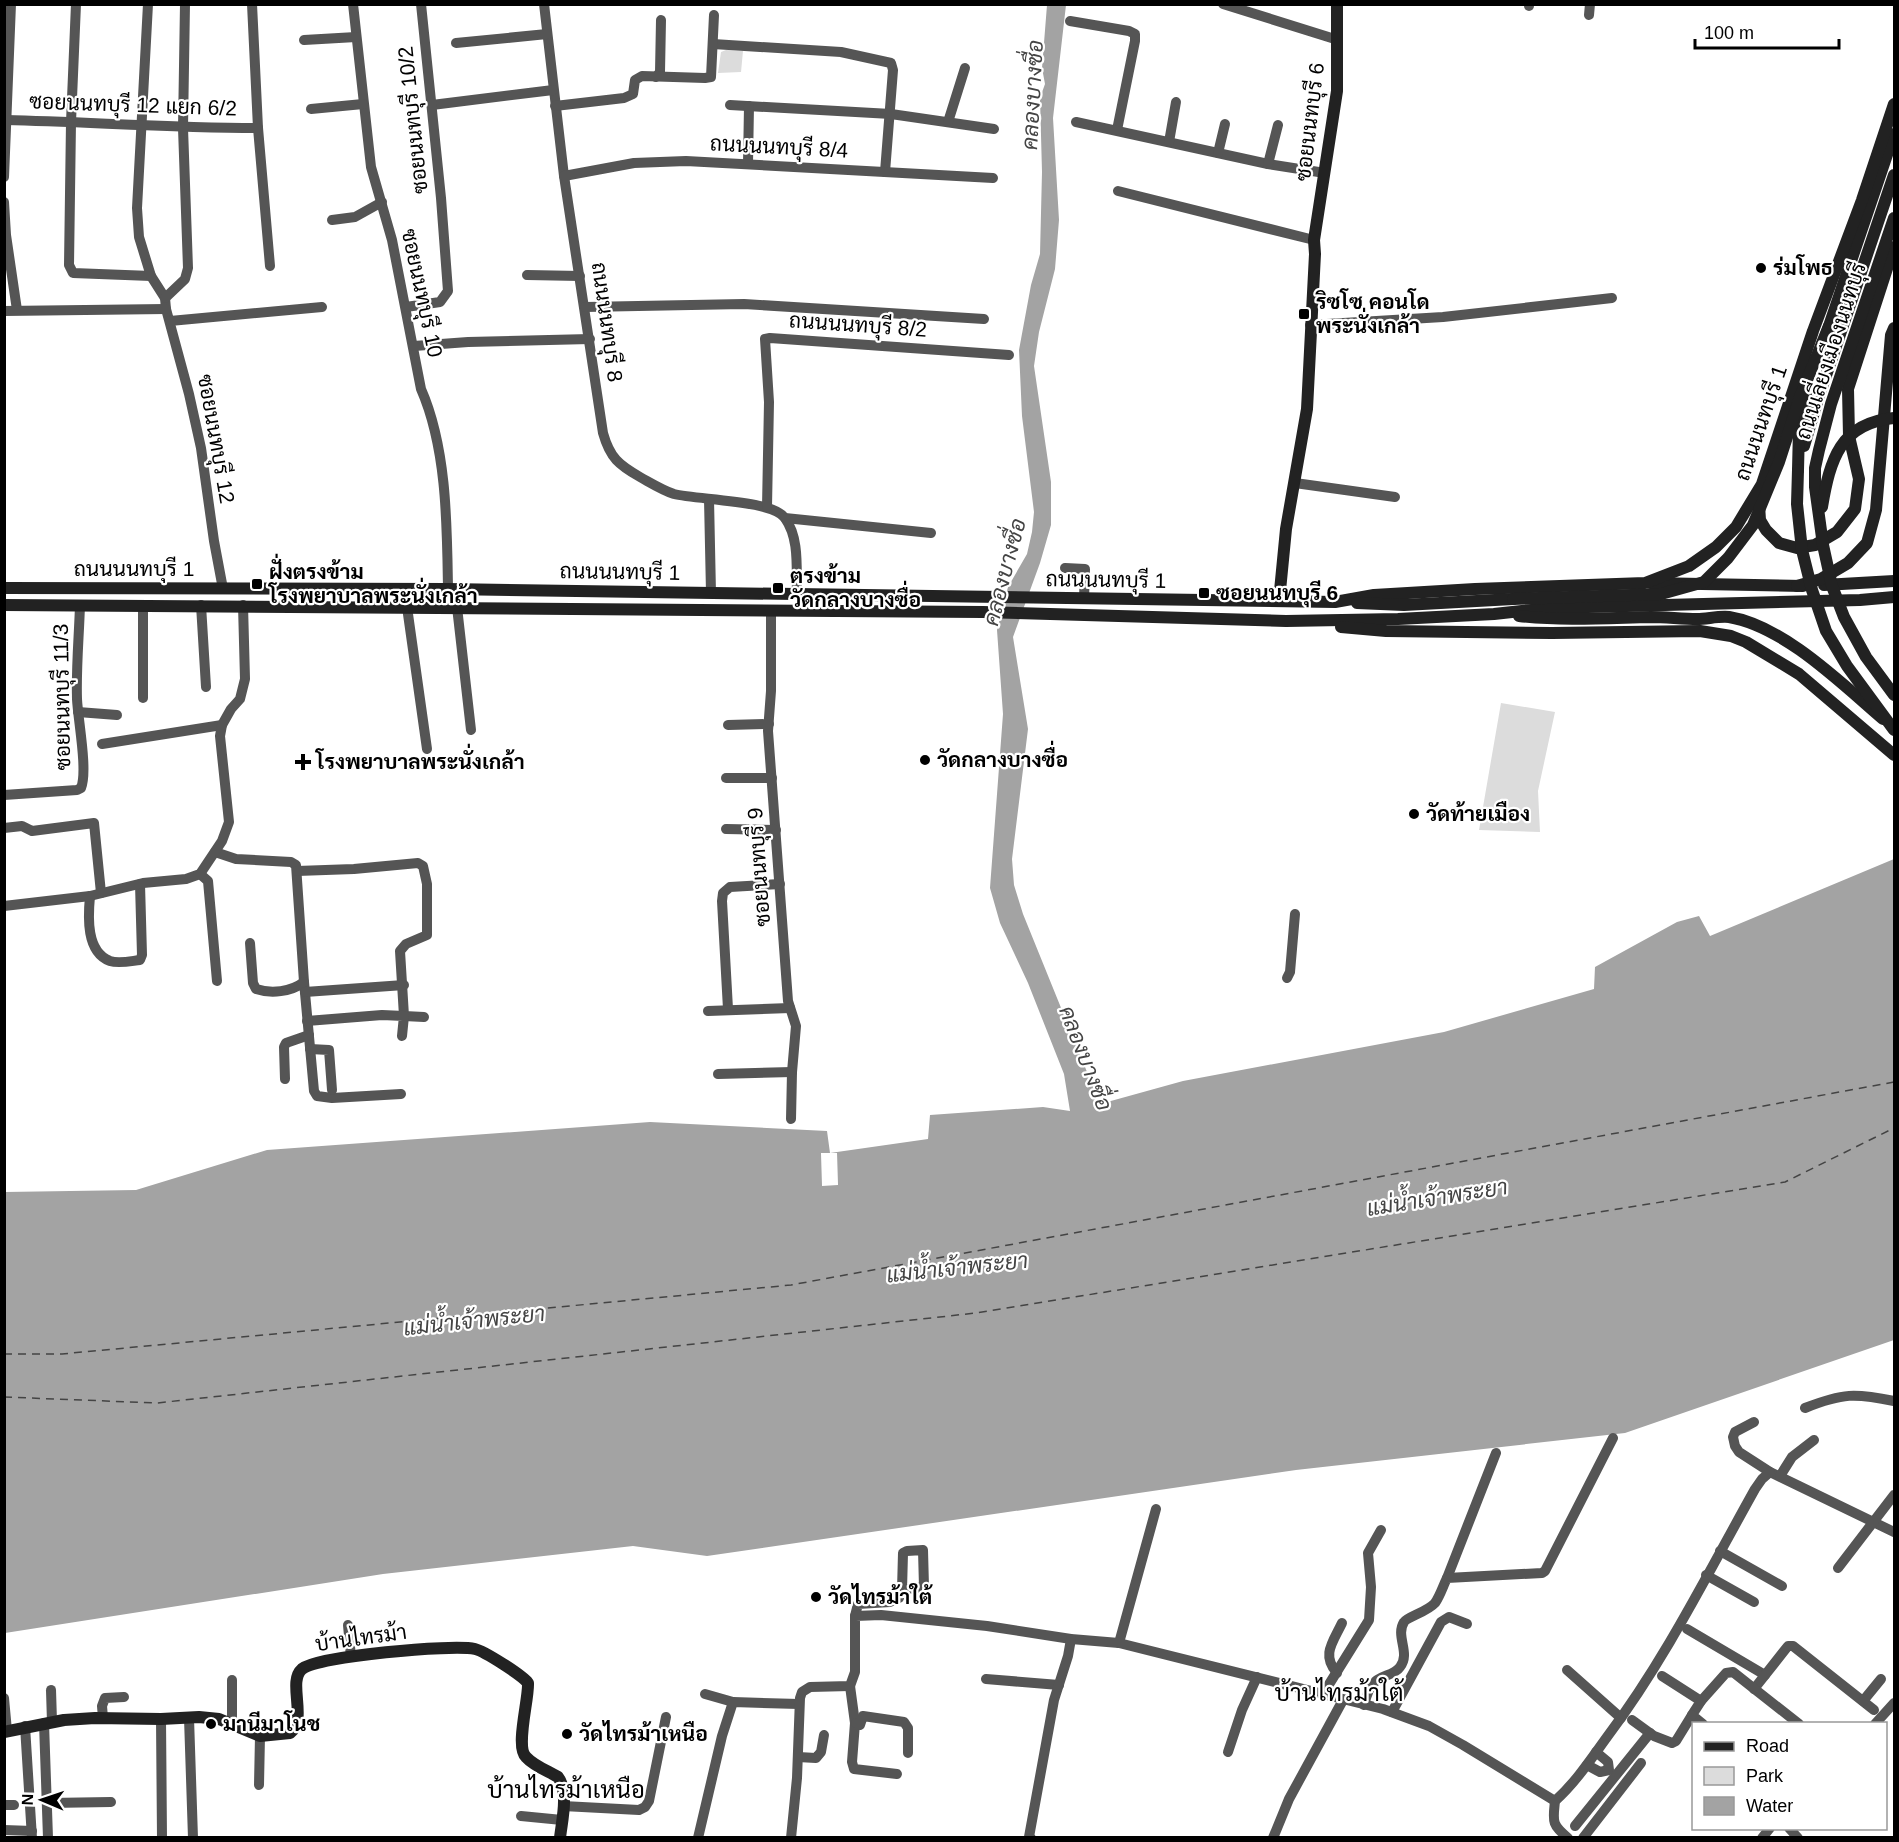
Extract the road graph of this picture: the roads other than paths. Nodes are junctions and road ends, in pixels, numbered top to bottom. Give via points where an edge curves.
1 (10, 4) edge
2 (76, 4) edge
3 (148, 4) edge
4 (185, 4) edge
5 (252, 4) edge
6 (353, 4) edge
7 (421, 4) edge
8 (544, 4) edge
9 (1223, 4) edge
10 (1337, 4) edge
11 (714, 15) dead end
12 (661, 20) dead end
13 (1070, 21) dead end
14 (546, 34) junction
15 (356, 37) junction
16 (304, 40) dead end
17 (1338, 40) junction
18 (456, 43) dead end
19 (712, 44) junction
20 (965, 68) dead end
21 (656, 77) junction
22 (553, 90) junction
23 (1176, 102) dead end
24 (363, 104) junction
25 (1894, 104) edge
26 (432, 105) junction
27 (730, 105) dead end
28 (555, 106) junction
29 (749, 106) junction
30 (311, 109) dead end
31 (891, 114) junction
32 (6, 120) junction
33 (70, 122) junction
34 (948, 122) junction
35 (1076, 122) dead end
36 (141, 124) junction
37 (1225, 124) dead end
38 (1278, 125) dead end
39 (183, 128) junction
40 (258, 128) junction
41 (994, 129) dead end
42 (1117, 130) junction
43 (1894, 134) edge
44 (1169, 142) junction
45 (1218, 153) junction
46 (748, 164) junction
47 (1268, 164) junction
48 (885, 172) junction
49 (1325, 173) junction
50 (1894, 174) edge
51 (564, 176) junction
52 (4, 177) edge
53 (993, 178) dead end
54 (1118, 191) dead end
55 (4, 202) edge
56 (382, 202) junction
57 (1894, 218) edge
58 (332, 220) dead end
59 (5, 235) edge
60 (1314, 240) junction
61 (1894, 248) edge
62 (270, 266) dead end
63 (527, 275) dead end
64 (151, 276) junction
65 (580, 276) junction
66 (165, 298) junction
67 (1612, 298) dead end
68 (406, 307) junction
69 (585, 307) junction
70 (322, 308) dead end
71 (166, 309) junction
72 (17, 310) junction
73 (4, 311) edge
74 (984, 319) dead end
75 (170, 321) junction
76 (1310, 325) junction
77 (1829, 326) junction
78 (1894, 328) edge
79 (590, 339) junction
80 (414, 346) junction
81 (1009, 355) dead end
82 (1889, 408) edge
83 (1894, 417) edge
84 (1798, 470) junction
85 (1295, 483) junction
86 (1762, 484) junction
87 (1395, 497) dead end
88 (709, 499) junction
89 (767, 507) junction
90 (785, 518) junction
91 (1819, 521) junction
92 (930, 533) dead end
93 (1065, 568) dead end
94 (1894, 581) edge
95 (1645, 583) junction
96 (1797, 586) junction
97 (4, 588) edge
98 (223, 589) junction
99 (448, 589) junction
100 (711, 593) junction
101 (797, 594) junction
102 (1894, 597) edge
103 (1084, 599) junction
104 (1279, 601) junction
105 (1335, 602) junction
106 (4, 605) edge
107 (143, 605) junction
108 (201, 605) junction
109 (243, 605) junction
110 (80, 606) junction
111 (407, 607) junction
112 (457, 607) junction
113 (771, 610) junction
114 (1494, 614) junction
115 (1286, 621) junction
116 (206, 687) dead end
117 (1894, 695) edge
118 (143, 698) dead end
119 (78, 712) junction
120 (117, 715) dead end
121 (769, 723) junction
122 (222, 725) junction
123 (728, 725) dead end
124 (1892, 728) edge
125 (471, 730) dead end
126 (102, 744) dead end
127 (427, 749) dead end
128 (1894, 754) edge
129 (726, 778) dead end
130 (772, 778) junction
131 (4, 795) edge
132 (4, 828) edge
133 (726, 830) dead end
134 (776, 830) junction
135 (215, 852) junction
136 (297, 871) junction
137 (201, 874) junction
138 (140, 884) junction
139 (780, 884) junction
140 (95, 894) junction
141 (4, 906) edge
142 (1295, 914) dead end
143 (249, 943) dead end
144 (1287, 978) dead end
145 (217, 981) dead end
146 (404, 985) junction
147 (304, 987) junction
148 (790, 1008) junction
149 (728, 1009) junction
150 (708, 1011) dead end
151 (404, 1016) junction
152 (424, 1017) dead end
153 (308, 1021) junction
154 (309, 1035) junction
155 (402, 1036) dead end
156 (310, 1049) junction
157 (792, 1072) junction
158 (718, 1074) dead end
159 (285, 1079) dead end
160 (332, 1090) dead end
161 (401, 1094) dead end
162 (791, 1119) dead end
163 (1894, 1401) edge
164 (1805, 1408) dead end
165 (1754, 1422) dead end
166 (1613, 1438) dead end
167 (1814, 1440) dead end
168 (1496, 1453) dead end
169 (1775, 1474) junction
170 (1894, 1495) edge
171 (1155, 1509) dead end
172 (1874, 1521) junction
173 (1381, 1530) dead end
174 (1894, 1532) edge
175 (1720, 1551) junction
176 (1838, 1568) dead end
177 (1706, 1575) junction
178 (1447, 1578) junction
179 (1782, 1586) dead end
180 (902, 1590) dead end
181 (1754, 1602) dead end
182 (858, 1616) junction
183 (1342, 1623) dead end
184 (1467, 1624) dead end
185 (348, 1625) dead end
186 (1687, 1629) dead end
187 (1071, 1639) junction
188 (1119, 1643) junction
189 (351, 1657) junction
190 (1567, 1670) dead end
191 (1337, 1672) junction
192 (1765, 1675) junction
193 (1662, 1676) dead end
194 (1257, 1677) junction
195 (986, 1679) dead end
196 (1881, 1679) dead end
197 (232, 1680) dead end
198 (1059, 1685) junction
199 (850, 1686) junction
200 (1754, 1689) junction
201 (51, 1690) dead end
202 (705, 1694) dead end
203 (1323, 1694) junction
204 (124, 1697) dead end
205 (4, 1698) edge
206 (1343, 1700) junction
207 (1701, 1701) junction
208 (1863, 1701) junction
209 (733, 1702) junction
210 (1894, 1703) edge
211 (799, 1704) junction
212 (1364, 1705) junction
213 (1874, 1710) dead end
214 (1392, 1712) junction
215 (1692, 1715) junction
216 (103, 1718) junction
217 (189, 1718) junction
218 (666, 1718) dead end
219 (161, 1719) junction
220 (1627, 1719) junction
221 (48, 1722) junction
222 (1701, 1722) edge
223 (1795, 1722) edge
224 (1877, 1722) edge
225 (232, 1723) junction
226 (855, 1723) junction
227 (25, 1726) junction
228 (6, 1731) edge
229 (1650, 1733) junction
230 (824, 1735) dead end
231 (260, 1736) junction
232 (1228, 1752) dead end
233 (1596, 1752) junction
234 (908, 1753) dead end
235 (798, 1757) junction
236 (1641, 1763) dead end
237 (1587, 1765) junction
238 (1613, 1772) junction
239 (897, 1774) dead end
240 (259, 1785) dead end
241 (1555, 1801) junction
242 (111, 1802) dead end
243 (49, 1803) junction
244 (563, 1806) junction
245 (521, 1816) dead end
246 (562, 1820) junction
247 (1575, 1826) dead end
248 (8, 1833) edge
249 (32, 1834) edge
250 (48, 1838) edge
251 (162, 1838) edge
252 (193, 1838) edge
253 (560, 1838) edge
254 (698, 1838) edge
255 (791, 1838) edge
256 (1031, 1838) edge
257 (1273, 1838) edge
258 (1568, 1838) edge
259 (1583, 1838) edge

1 - 32 street
2 - 33 street
3 - 36 street
4 - 39 street
5 - 40 street
6 - 15 street, ซอยนนทบุรี 10
7 - 26 street, ซอยนนทบุรี 10/2
8 - 14 street, ถนนนนทบุรี 8
9 - 17 street
10 - 17 main road, ซอยนนทบุรี 6
11 - 19 street
12 - 21 street via 660,72
13 - 42 street via 1135,34
14 - 18 street
14 - 22 street, ถนนนนทบุรี 8
15 - 16 street
15 - 24 street, ซอยนนทบุรี 10
17 - 49 main road, ซอยนนทบุรี 6 via 1337,92
19 - 21 street via 711,77
19 - 31 street via 841,52 884,60 891,63 893,70
20 - 34 street
21 - 28 street via 638,77 633,94 624,98
22 - 26 street
22 - 28 street, ถนนนนทบุรี 8
23 - 44 street
24 - 30 street
24 - 56 street, ซอยนนทบุรี 10 via 371,167
25 - 86 main road, ถนนนนทบุรี 1
26 - 68 street, ซอยนนทบุรี 10/2 via 448,291 441,302
27 - 29 street
28 - 51 street, ถนนนนทบุรี 8
29 - 31 street
29 - 46 street
31 - 34 street
31 - 48 street
32 - 33 street, ซอยนนทบุรี 12 แยก 6/2
32 - 52 street
33 - 36 street, ซอยนนทบุรี 12 แยก 6/2
33 - 64 street via 70,270
34 - 41 street
35 - 42 street
36 - 39 street, ซอยนนทบุรี 12 แยก 6/2
36 - 64 street via 137,218
37 - 45 street
38 - 47 street
39 - 40 street, ซอยนนทบุรี 12 แยก 6/2
39 - 66 street via 187,274
40 - 62 street
42 - 44 street
43 - 77 main road
44 - 45 street
45 - 47 street
46 - 48 street, ถนนนนทบุรี 8/4
46 - 51 street, ถนนนนทบุรี 8/4 via 634,163
47 - 49 street
48 - 53 street, ถนนนนทบุรี 8/4
49 - 60 main road, ซอยนนทบุรี 6
50 - 84 main road, ถนนเลี่ยงเมืองนนทบุรี via 1814,410
51 - 65 street, ถนนนนทบุรี 8
54 - 60 street
55 - 59 street
56 - 58 street via 355,217
56 - 68 street, ซอยนนทบุรี 10
57 - 91 main road, ถนนเลี่ยงเมืองนนทบุรี, bridge via 1819,450 1815,468
59 - 72 street
60 - 76 main road, ซอยนนทบุรี 6
61 - 86 main road via 1848,389 1849,436 1859,479 1855,509 1837,532 1815,545 1797,548 1779,543 1760,520
63 - 65 street
64 - 66 street
65 - 69 street, ถนนนนทบุรี 8
66 - 71 street, ซอยนนทบุรี 12
67 - 76 street via 1443,317
68 - 80 street, ซอยนนทบุรี 10
69 - 74 street via 744,304
69 - 79 street, ถนนนนทบุรี 8
70 - 75 street
71 - 72 street
71 - 75 street, ซอยนนทบุรี 12
72 - 73 street
75 - 98 street, ซอยนนทบุรี 12 via 201,448
76 - 85 main road, ซอยนนทบุรี 6 via 1307,409
77 - 84 main road, bridge via 1806,396 1799,429
77 - 105 main road, bridge via 1753,525 1704,582 1661,594 1404,605
78 - 82 main road
79 - 80 street
79 - 88 street, ถนนนนทบุรี 8 via 603,434 612,456 624,468 672,493
80 - 99 street, ซอยนนทบุรี 10 via 421,389 436,430 447,523
81 - 89 street, ถนนนนทบุรี 8/2 via 765,339 769,402
82 - 96 main road via 1876,510 1867,543 1848,563 1821,579
83 - 91 main road, bridge via 1868,423 1846,438 1831,462
84 - 124 main road, bridge via 1802,550 1826,631
85 - 87 street
85 - 104 main road, ซอยนนทบุรี 6
86 - 95 main road, ถนนนนทบุรี 1 via 1736,527 1716,547 1689,566
88 - 89 street, ถนนนนทบุรี 8
88 - 100 street
89 - 90 street, ถนนนนทบุรี 8
90 - 92 street, ถนนนนทบุรี 8
90 - 101 street via 795,542
91 - 117 main road, ถนนเลี่ยงเมืองนนทบุรี, bridge via 1832,586 1844,617 1866,657
93 - 103 street via 1085,569
94 - 96 main road
95 - 96 main road
95 - 105 main road, ถนนนนทบุรี 1 via 1374,595
97 - 98 main road, ถนนนนทบุรี 1
98 - 99 main road, ถนนนนทบุรี 1
99 - 100 main road, ถนนนนทบุรี 1
100 - 101 main road, ถนนนนทบุรี 1
101 - 103 main road, ถนนนนทบุรี 1
102 - 114 main road, ถนนนนทบุรี 1 via 1550,608
103 - 104 main road, ถนนนนทบุรี 1
104 - 105 main road, ถนนนนทบุรี 1
106 - 110 main road, ถนนนนทบุรี 1
107 - 108 main road, ถนนนนทบุรี 1
107 - 110 main road, ถนนนนทบุรี 1
107 - 118 street
108 - 109 main road, ถนนนนทบุรี 1
108 - 116 street
109 - 111 main road, ถนนนนทบุรี 1
109 - 122 street via 245,679 240,699
110 - 119 street, ซอยนนทบุรี 11/3
111 - 112 main road, ถนนนนทบุรี 1
111 - 127 street
112 - 113 main road, ถนนนนทบุรี 1
112 - 125 street
113 - 115 main road, ถนนนนทบุรี 1
113 - 121 street, ซอยนนทบุรี 9
114 - 115 main road, ถนนนนทบุรี 1
114 - 124 main road, bridge via 1550,620 1728,617 1778,636 1808,655
115 - 128 main road via 1386,631 1700,632 1731,636 1799,674
119 - 120 street
119 - 131 street, ซอยนนทบุรี 11/3 via 81,788
121 - 123 street
121 - 130 street, ซอยนนทบุรี 9
122 - 126 street
122 - 135 street via 229,822
129 - 130 street
130 - 134 street, ซอยนนทบุรี 9
132 - 140 street via 21,826 32,831 94,823
133 - 134 street
134 - 139 street, ซอยนนทบุรี 9
135 - 136 street via 236,859 291,862
135 - 137 street
136 - 146 street via 418,863 423,866 428,884 428,931 400,951
136 - 147 street
137 - 138 street
137 - 145 street via 208,881
138 - 140 street
138 - 140 street via 140,960 111,961 98,953 88,916
139 - 148 street, ซอยนนทบุรี 9
139 - 149 street via 730,888 723,893
140 - 141 street
142 - 144 street
143 - 147 street via 256,989
146 - 147 street
146 - 151 street
147 - 153 street
148 - 149 street
148 - 157 street, ซอยนนทบุรี 9 via 796,1026
149 - 150 street
151 - 152 street
151 - 153 street
151 - 155 street
153 - 154 street
154 - 156 street
154 - 159 street via 286,1043
156 - 160 street via 329,1050
156 - 161 street via 314,1091 318,1096
157 - 158 street
157 - 162 street, ซอยนนทบุรี 9
163 - 164 street via 1846,1395
165 - 169 street via 1735,1432 1735,1446
166 - 178 street via 1545,1571
167 - 169 street
168 - 178 street
169 - 172 street
169 - 175 street via 1761,1479
170 - 172 street
171 - 188 street
172 - 174 street
172 - 176 street
173 - 191 street via 1368,1553 1369,1620
175 - 177 street
175 - 179 street
177 - 181 street
177 - 220 street
178 - 212 street via 1436,1602 1404,1622 1401,1666 1375,1681
180 - 182 street via 899,1598 890,1602 858,1604
182 - 187 street via 987,1626
182 - 199 street via 855,1672
183 - 191 street via 1328,1653
184 - 214 street via 1449,1617 1441,1622
185 - 189 street
186 - 192 street
187 - 188 street
187 - 198 street
188 - 194 street
189 - 231 main road, บ้านไทรม้า via 303,1668 297,1681 294,1730
189 - 244 main road, บ้านไทรม้า via 477,1649 518,1673 528,1683 523,1754 562,1781
190 - 220 street
191 - 203 street
192 - 200 street
192 - 208 street via 1788,1646 1793,1646
193 - 207 street
194 - 203 street
194 - 232 street
195 - 198 street
196 - 208 street
197 - 225 street
198 - 256 street
199 - 211 street via 810,1687 802,1692
199 - 226 street
200 - 207 street via 1732,1672 1726,1673
200 - 223 street
201 - 221 street
202 - 209 street
203 - 206 street
204 - 216 street via 105,1698
205 - 228 street
206 - 212 street
206 - 257 street via 1289,1799
207 - 215 street
208 - 213 street
209 - 211 street
209 - 254 street
210 - 224 street
211 - 235 street
212 - 214 street
214 - 241 street via 1429,1726
215 - 222 street
215 - 229 street via 1677,1741 1672,1743
216 - 219 main road
216 - 221 main road
217 - 219 main road
217 - 225 main road
217 - 252 street
218 - 244 street via 645,1807 639,1810
219 - 251 street
220 - 229 street
220 - 233 street
221 - 227 main road
221 - 243 street
225 - 231 main road
226 - 234 street via 860,1725 863,1716 904,1722 909,1728
226 - 239 street via 854,1769
227 - 228 main road
227 - 249 street
229 - 238 street
230 - 235 street via 818,1756
231 - 240 street
233 - 237 street
233 - 238 street
235 - 255 street
236 - 259 street
237 - 238 street via 1600,1772
237 - 241 street
238 - 247 street
241 - 258 street via 1554,1824
242 - 243 street
243 - 250 street
244 - 246 main road, บ้านไทรม้า
245 - 246 street
246 - 253 main road, บ้านไทรม้า
248 - 249 street

